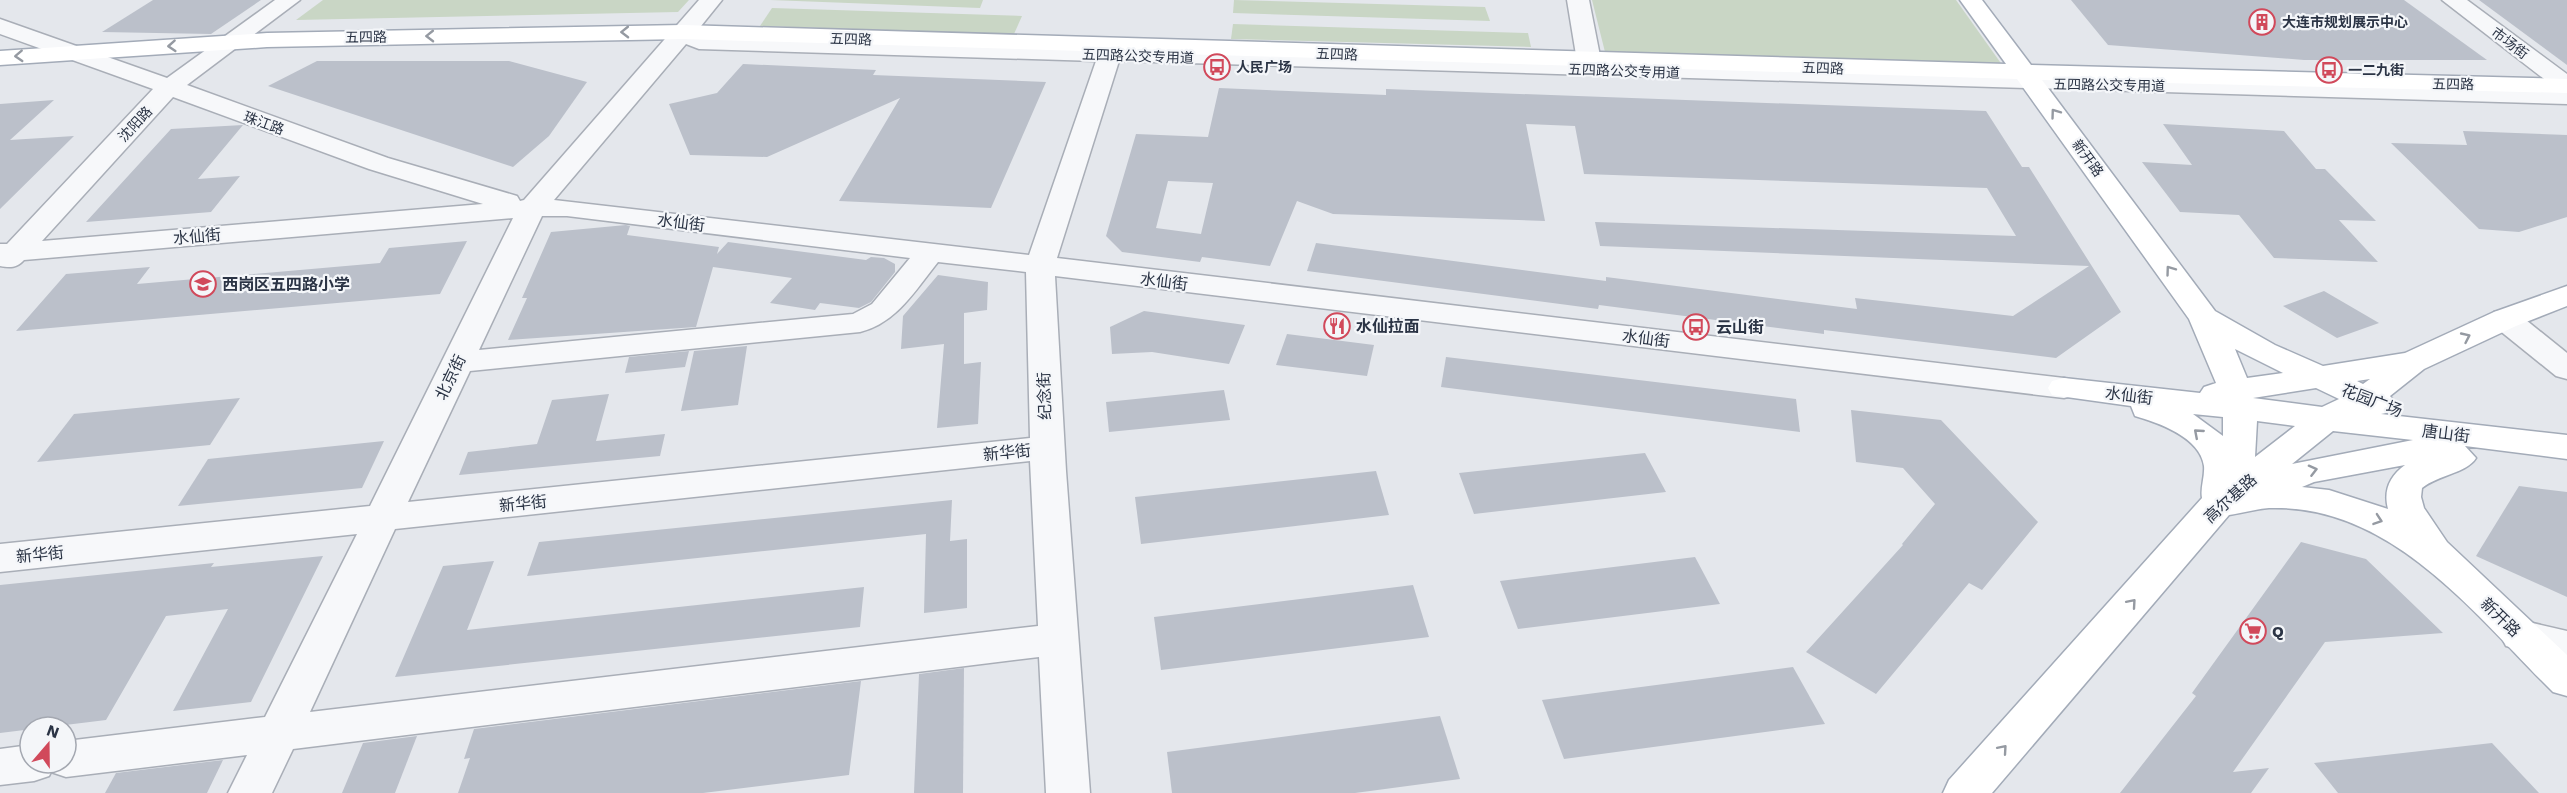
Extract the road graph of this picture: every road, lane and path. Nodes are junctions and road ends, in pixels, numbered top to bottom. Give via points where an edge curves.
1 (289, 0) edge
2 (711, 0) edge
3 (1578, 0) edge
4 (1971, 0) edge
5 (2453, 0) edge
6 (0, 26) edge
7 (683, 32) junction
8 (231, 41) junction
9 (1111, 51) junction
10 (81, 53) junction
11 (0, 58) edge
12 (1589, 61) junction
13 (2029, 78) junction
14 (2567, 86) edge
15 (168, 88) junction
16 (2567, 97) edge
17 (532, 208) junction
18 (931, 252) junction
19 (5, 258) edge
20 (1040, 265) junction
21 (2567, 295) edge
22 (2204, 318) junction
23 (2505, 319) junction
24 (457, 362) junction
25 (2413, 362) junction
26 (2567, 369) edge
27 (2322, 379) junction
28 (2064, 388) junction
29 (2365, 399) junction
30 (2237, 400) junction
31 (2326, 419) junction
32 (2560, 446) edge
33 (1047, 448) junction
34 (2218, 504) junction
35 (381, 518) junction
36 (2435, 553) junction
37 (0, 558) edge
38 (2520, 635) junction
39 (1058, 639) junction
40 (2567, 647) edge
41 (2567, 680) edge
42 (279, 732) junction
43 (78, 757) edge
44 (18, 765) edge
45 (0, 767) edge
46 (250, 793) edge
47 (1068, 793) edge
48 (1965, 793) edge

1 - 8 street, 沈阳路
2 - 7 street, 北京街
3 - 12 street
4 - 13 main road, 新开路
5 - 14 street, 市场街
6 - 10 street, 珠江路
7 -> 8 main road, 五四路
7 - 9 street, 五四路公交专用道 via 699,42
7 - 17 street, 北京街
8 -> 10 main road, 五四路
8 - 15 street, 沈阳路
9 - 12 main road, 五四路
9 - 13 street, 五四路公交专用道
9 - 20 street, 纪念街
10 -> 11 main road, 五四路
10 - 15 street, 珠江路
12 - 13 main road, 五四路
13 - 14 main road, 五四路
13 - 16 street, 五四路公交专用道
22 -> 13 main road, 新开路
15 - 17 street, 珠江路 via 446,186
15 - 19 street, 沈阳路
17 - 18 street, 水仙街 via 567,208
17 - 19 street, 水仙街
17 - 24 street, 北京街
18 - 20 street, 水仙街
18 - 24 street via 883,310 860,323
20 - 28 street, 水仙街
20 - 33 street, 纪念街
21 - 23 main road, 高尔基路
22 - 25 main road via 2294,358 2331,365
22 - 27 main road, 花园广场
22 - 30 main road, 新开路 via 2224,357
25 -> 23 main road, 高尔基路
23 - 26 street
24 - 35 street, 北京街
25 - 27 main road
25 - 29 main road, 高尔基路
27 - 29 main road, 花园广场
27 - 30 main road
28 - 30 main road, 水仙街
34 -> 28 main road via 2221,463 2212,446 2193,428 2155,410
29 - 31 main road, 高尔基路
29 - 32 main road, 花园广场 via 2414,416
30 - 31 main road, 水仙街
30 - 34 main road, 新开路 via 2242,427 2240,447
31 - 32 main road, 唐山街
31 - 34 main road, 高尔基路
34 -> 32 main road via 2308,471 2386,454 2443,445
32 - 36 main road via 2470,454 2412,475 2404,488 2404,506
33 - 35 street, 新华街
33 - 39 street, 纪念街
34 -> 36 main road via 2269,496 2329,503 2387,522
48 -> 34 main road, 高尔基路
35 - 37 street, 新华街
35 - 42 street, 北京街
36 - 38 main road, 新开路
38 - 40 street
38 - 41 main road, 新开路
39 - 42 street
39 - 47 street, 纪念街
42 - 43 street
42 - 46 street, 北京街
44 - 45 street

